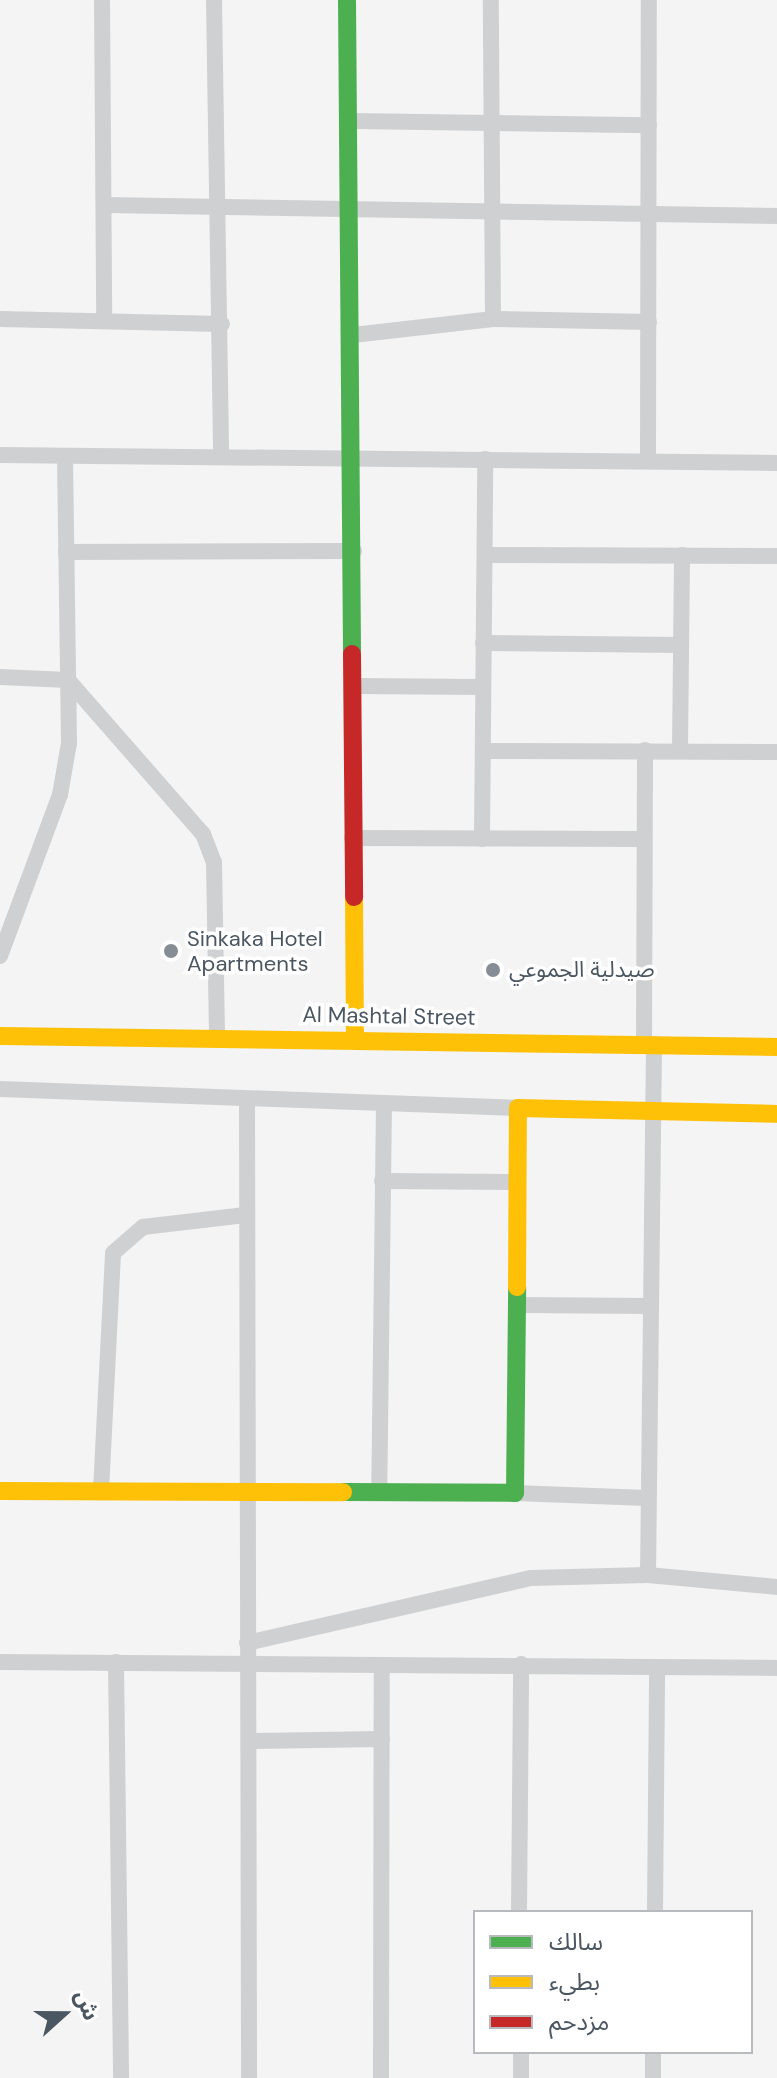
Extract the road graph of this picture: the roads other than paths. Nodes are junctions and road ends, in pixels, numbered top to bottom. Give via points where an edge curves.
1 (102, 0) edge
2 (214, 0) edge
3 (347, 0) edge
4 (491, 0) edge
5 (649, 0) edge
6 (352, 121) junction
7 (494, 124) junction
8 (649, 125) junction
9 (104, 205) junction
10 (222, 207) junction
11 (352, 207) junction
12 (495, 210) junction
13 (650, 214) junction
14 (777, 216) edge
15 (0, 319) edge
16 (493, 319) junction
17 (104, 321) junction
18 (649, 322) junction
19 (222, 324) junction
20 (353, 335) junction
21 (0, 455) edge
22 (65, 457) junction
23 (221, 457) junction
24 (354, 457) junction
25 (485, 459) junction
26 (648, 461) junction
27 (777, 463) edge
28 (354, 551) junction
29 (66, 552) junction
30 (486, 555) junction
31 (682, 555) junction
32 (777, 556) edge
33 (483, 643) junction
34 (681, 645) junction
35 (0, 677) edge
36 (68, 680) junction
37 (353, 686) junction
38 (483, 687) junction
39 (645, 750) junction
40 (680, 750) junction
41 (484, 751) junction
42 (777, 752) edge
43 (352, 838) junction
44 (482, 839) junction
45 (643, 839) junction
46 (5, 917) edge
47 (0, 956) edge
48 (0, 1036) edge
49 (217, 1038) junction
50 (355, 1039) junction
51 (649, 1044) junction
52 (777, 1047) edge
53 (0, 1089) edge
54 (247, 1099) junction
55 (384, 1103) junction
56 (518, 1108) junction
57 (653, 1112) junction
58 (777, 1114) edge
59 (382, 1181) junction
60 (518, 1182) junction
61 (245, 1215) junction
62 (516, 1305) junction
63 (649, 1306) junction
64 (0, 1491) edge
65 (101, 1491) junction
66 (245, 1492) junction
67 (379, 1492) junction
68 (515, 1493) junction
69 (647, 1498) junction
70 (648, 1575) junction
71 (777, 1587) edge
72 (247, 1643) junction
73 (0, 1662) edge
74 (116, 1662) junction
75 (247, 1664) junction
76 (521, 1664) junction
77 (382, 1665) junction
78 (657, 1667) junction
79 (777, 1668) edge
80 (382, 1739) junction
81 (249, 1741) junction
82 (519, 1910) edge
83 (655, 1910) edge
84 (521, 2054) edge
85 (653, 2054) edge
86 (121, 2078) edge
87 (249, 2078) edge
88 (381, 2078) edge
89 (521, 2078) edge
90 (653, 2078) edge

1 - 9 street
2 - 10 street
3 - 6 street
4 - 7 street
5 - 8 street
6 - 7 street
6 - 11 street
7 - 8 street
7 - 12 street
8 - 13 street
9 - 10 street
9 - 17 street
10 - 11 street
10 - 19 street
11 - 12 street
11 - 20 street
12 - 13 street
12 - 16 street
13 - 14 street
13 - 18 street
15 - 17 street
16 - 18 street
16 - 20 street
17 - 19 street
18 - 26 street
19 - 23 street
20 - 24 street
21 - 22 street
22 - 23 street
22 - 29 street
23 - 24 street
24 - 25 street
24 - 28 street
25 - 26 street
25 - 30 street
26 - 27 street
28 - 29 street
28 - 37 street
29 - 36 street
30 - 31 street
30 - 33 street
31 - 32 street
31 - 34 street
33 - 34 street
33 - 38 street
34 - 40 street
35 - 36 street
36 - 46 street via 69,743 60,795
36 - 49 street via 209,845
37 - 38 street
37 - 43 street
38 - 41 street
39 - 40 street
39 - 41 street
39 - 45 street
40 - 42 street
41 - 44 street
43 - 44 street
43 - 50 street
44 - 45 street
45 - 51 street
46 - 47 street
48 - 49 street, Al Mashtal Street
49 - 50 street, Al Mashtal Street
50 - 51 street, Al Mashtal Street
51 - 52 street, Al Mashtal Street
51 - 57 street
53 - 54 street
54 - 55 street
54 - 61 street
55 - 56 street
55 - 59 street
56 - 57 street
56 - 60 street
57 - 58 street
57 - 63 street
59 - 60 street
59 - 67 street
60 - 62 street
61 - 65 street via 143,1227 113,1253
61 - 66 street
62 - 63 street
62 - 68 street
63 - 69 street
64 - 65 street
65 - 66 street
66 - 67 street
66 - 72 street
67 - 68 street
68 - 69 street
69 - 70 street
70 - 71 street
70 - 72 street via 508,1581
72 - 75 street
73 - 74 street
74 - 75 street
74 - 86 street
75 - 77 street
75 - 81 street
76 - 77 street
76 - 78 street
76 - 82 street
77 - 80 street
78 - 79 street
78 - 83 street
80 - 81 street
80 - 88 street
81 - 87 street
84 - 89 street
85 - 90 street

